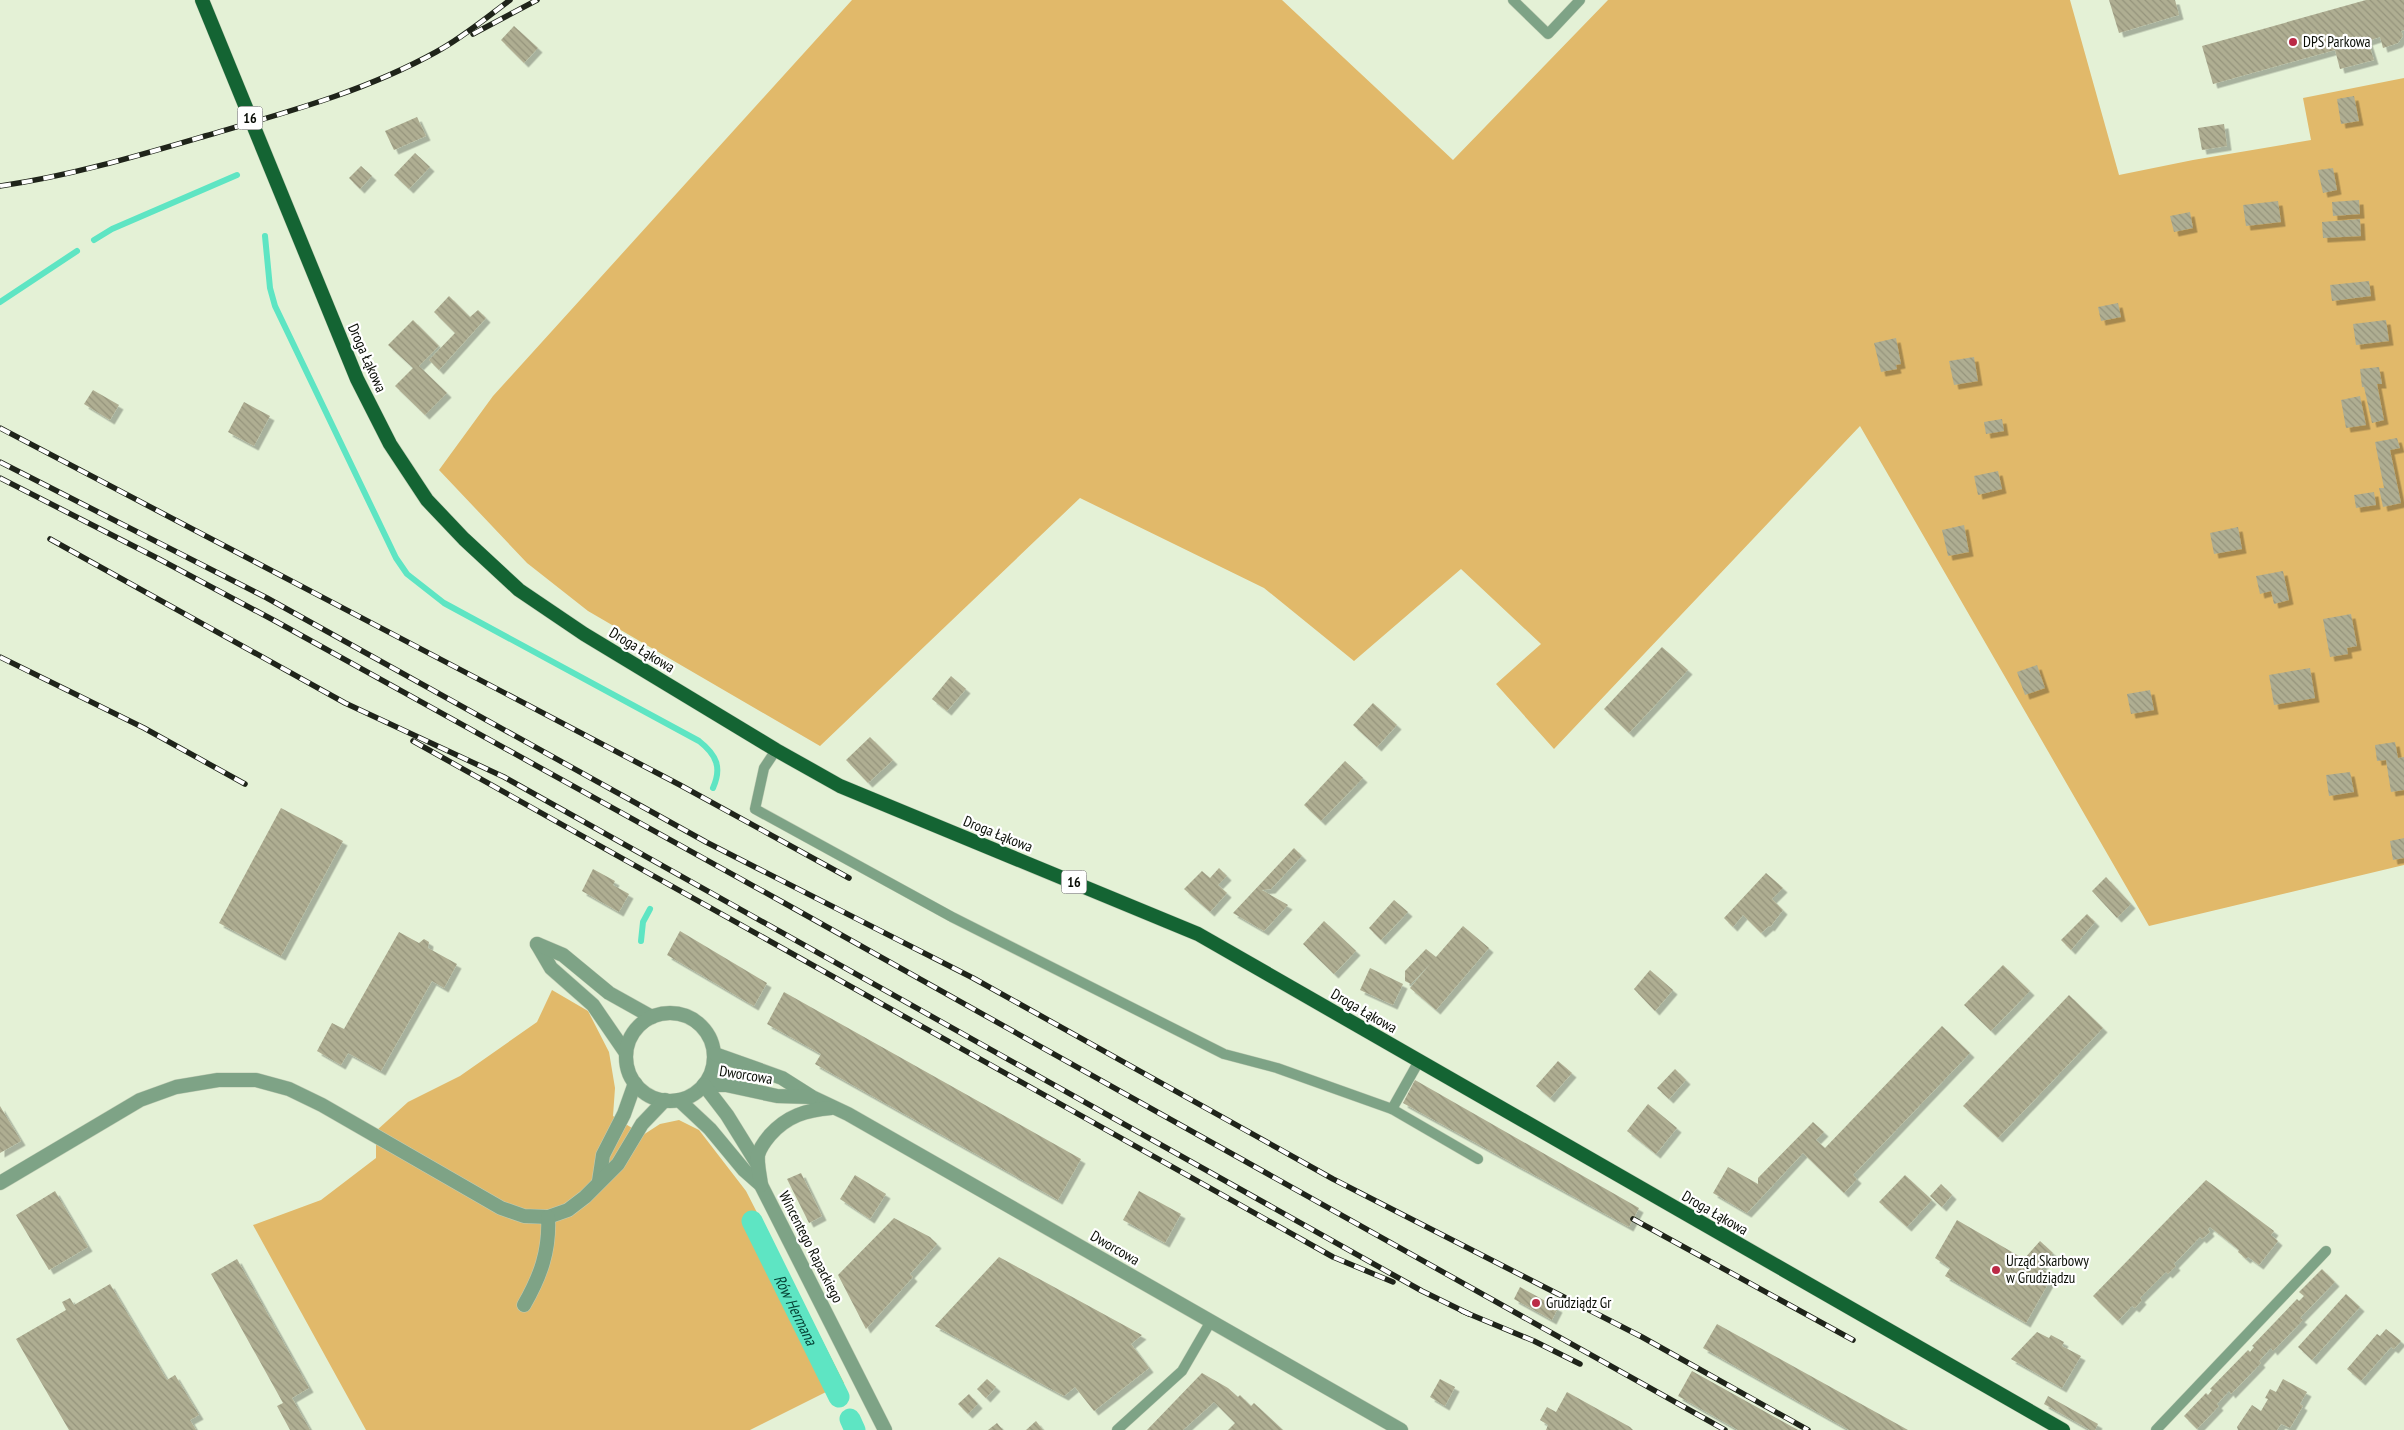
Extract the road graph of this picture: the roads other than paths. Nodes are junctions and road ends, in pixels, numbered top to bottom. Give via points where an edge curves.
1 (202, 0) edge
2 (1512, 0) edge
3 (1580, 0) edge
4 (776, 750) junction
5 (652, 1017) junction
6 (626, 1053) junction
7 (715, 1054) junction
8 (1419, 1062) junction
9 (635, 1083) junction
10 (704, 1085) junction
11 (812, 1097) junction
12 (664, 1100) junction
13 (679, 1100) junction
14 (834, 1107) junction
15 (1392, 1109) junction
16 (1478, 1159) dead end
17 (758, 1165) junction
18 (599, 1181) junction
19 (0, 1183) edge
20 (761, 1186) junction
21 (548, 1217) junction
22 (2326, 1251) dead end
23 (524, 1305) dead end
24 (1211, 1321) junction
25 (885, 1430) edge
26 (1117, 1430) edge
27 (1401, 1430) edge
28 (2063, 1430) edge
29 (2156, 1430) edge

1 - 4 main road, Droga Łąkowa / 16 via 357,379 390,444 427,500 519,590 584,634
2 - 3 lane via 1548,34
4 - 8 main road, Droga Łąkowa / 16 via 840,786 920,821 1198,934
4 - 15 lane via 764,768 755,809 952,916 1224,1054 1277,1068
5 - 6 street via 634,1030
5 - 6 street via 609,993 563,955 537,944 551,968 593,1005
5 - 7 street via 675,1012 689,1016 702,1025 711,1038
6 - 9 street via 628,1071
7 - 10 street via 714,1068
7 - 11 street, Dworcowa via 782,1078
8 - 15 lane
8 - 28 main road, Droga Łąkowa / 16
9 - 12 street via 645,1093
9 - 18 street via 624,1114 603,1154
10 - 11 street, Dworcowa via 726,1085 777,1096
10 - 13 street via 698,1092
10 - 17 street
11 - 14 street, Dworcowa
12 - 13 street
12 - 18 street via 642,1124 618,1164
13 - 20 street, Wincentego Rapackiego
14 - 17 street via 796,1114 777,1127 763,1143
14 - 24 street, Dworcowa
15 - 16 lane
17 - 20 street
18 - 21 street via 568,1210
19 - 21 street via 140,1100 176,1087 218,1080 256,1080 289,1089 322,1105 501,1208 524,1216
20 - 25 street, Wincentego Rapackiego
21 - 23 street via 545,1260
22 - 29 lane
24 - 26 lane via 1182,1371
24 - 27 street, Dworcowa

